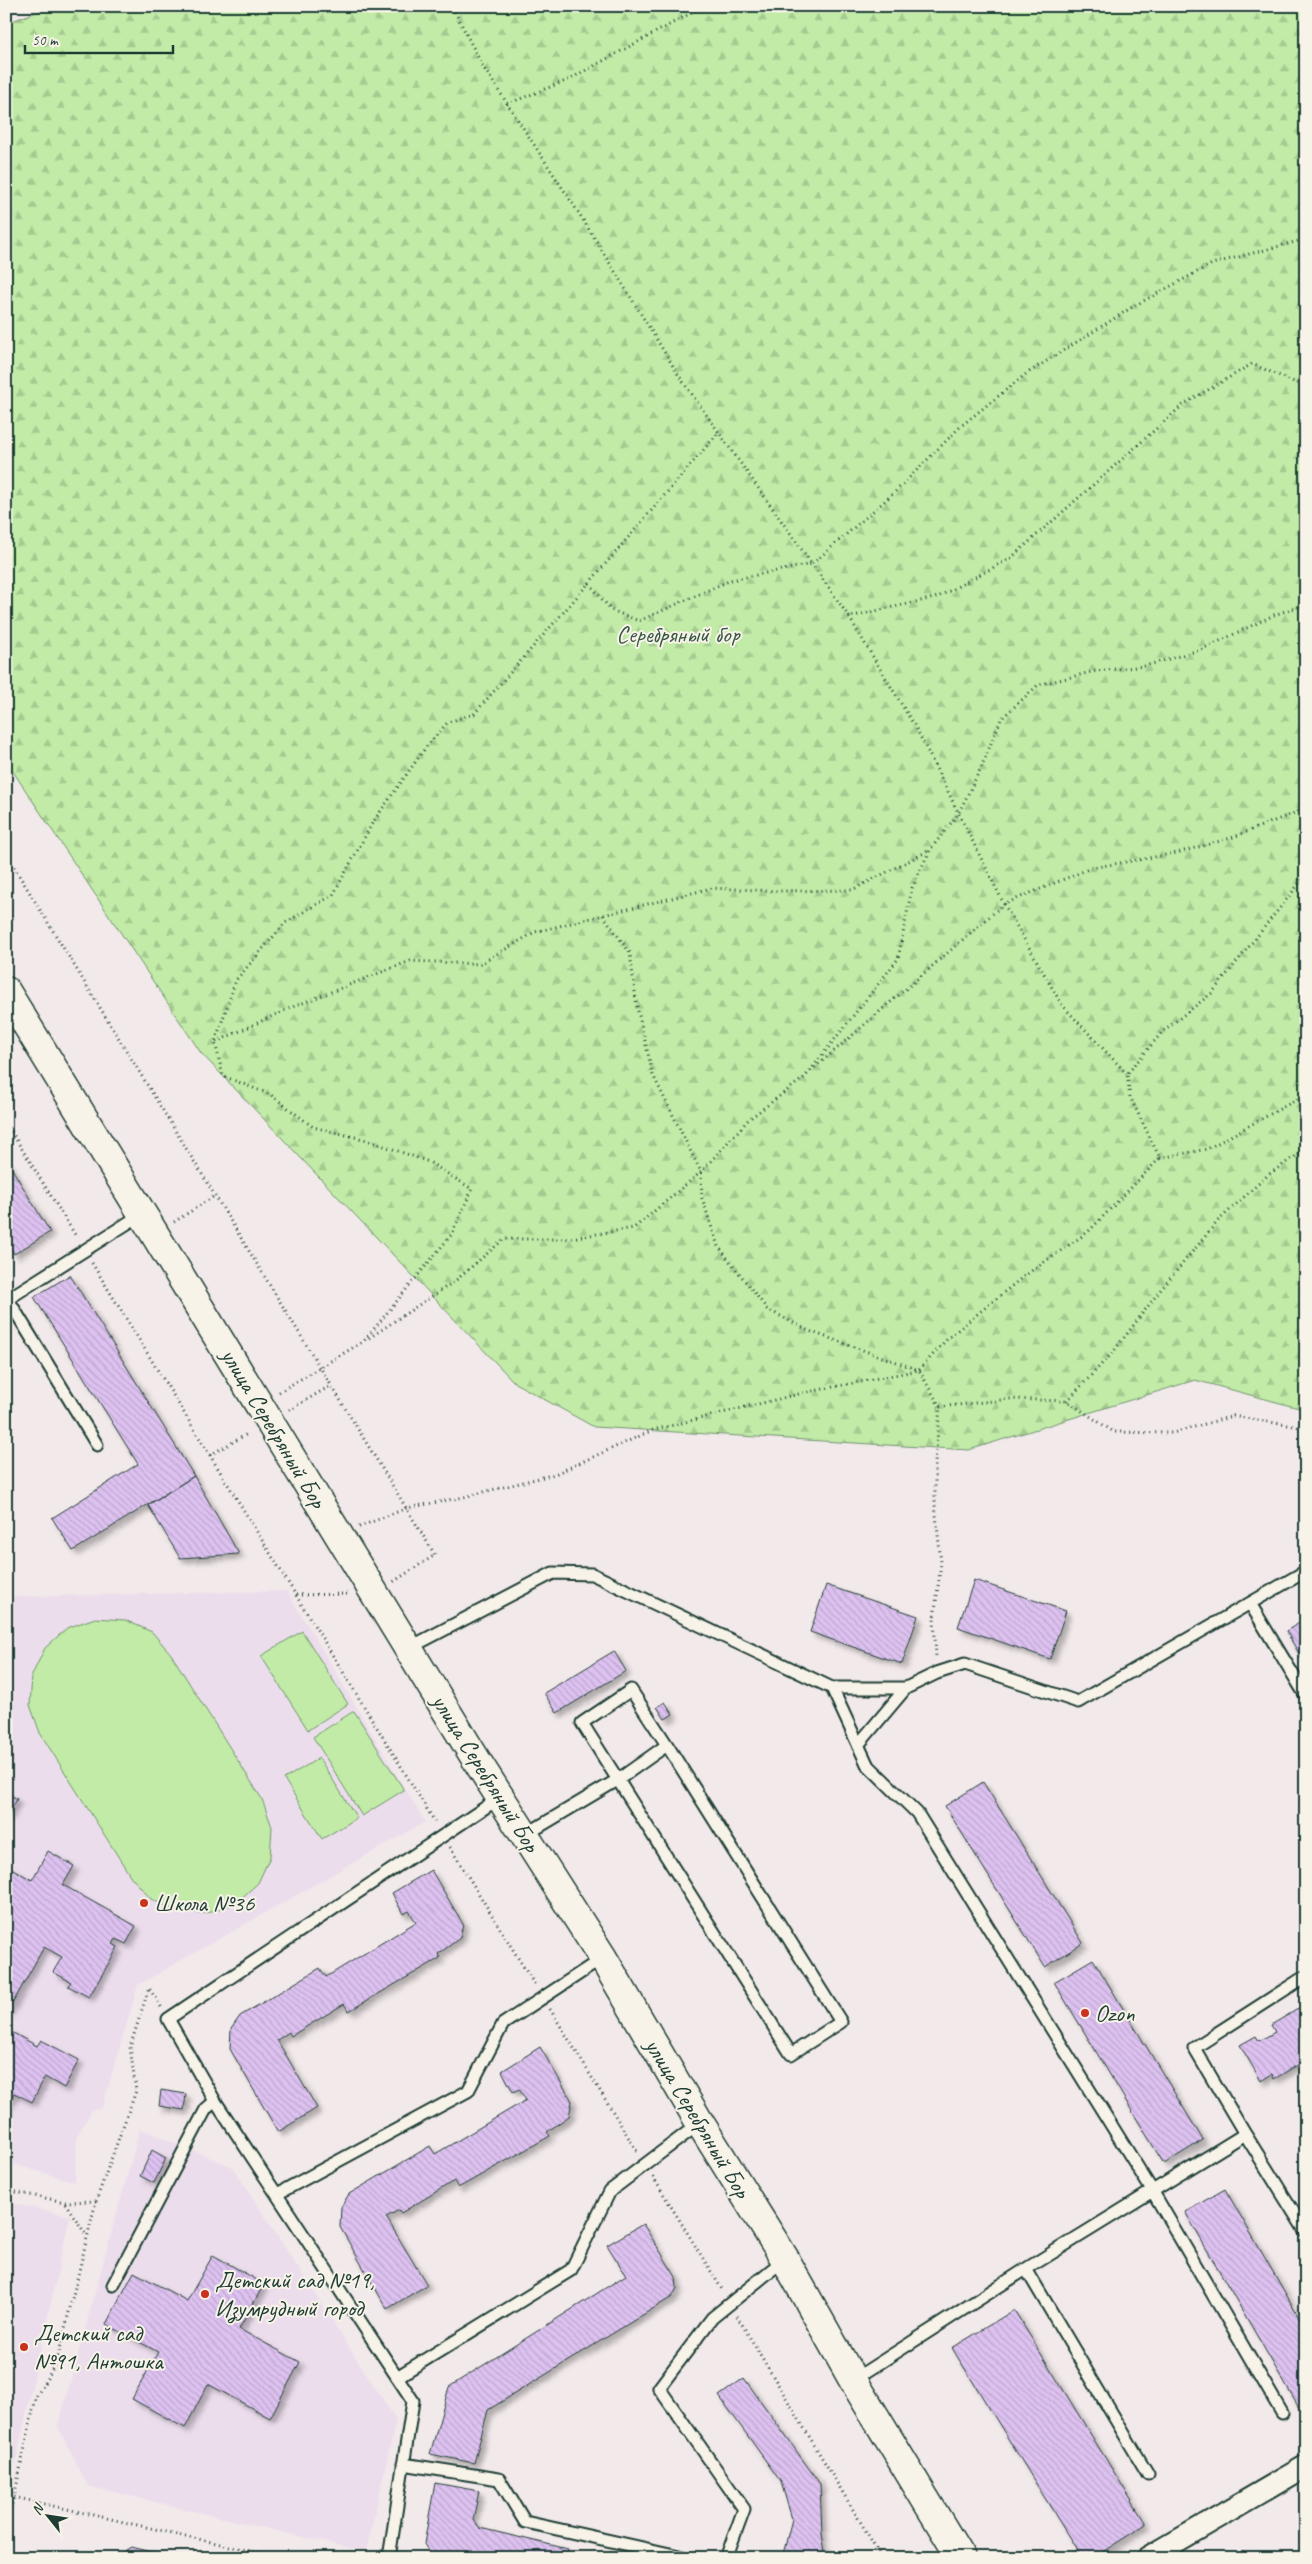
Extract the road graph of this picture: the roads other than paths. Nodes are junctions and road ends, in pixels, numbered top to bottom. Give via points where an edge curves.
1 (6, 990) edge
2 (150, 1224) junction
3 (7, 1298) edge
4 (97, 1445) dead end
5 (1306, 1571) edge
6 (1251, 1605) junction
7 (409, 1648) junction
8 (832, 1688) junction
9 (906, 1688) junction
10 (1306, 1696) edge
11 (668, 1745) junction
12 (858, 1745) junction
13 (619, 1778) junction
14 (501, 1797) junction
15 (525, 1835) junction
16 (603, 1958) junction
17 (1306, 1976) edge
18 (215, 2101) junction
19 (700, 2123) junction
20 (1245, 2134) junction
21 (1153, 2192) junction
22 (277, 2194) junction
23 (1306, 2232) edge
24 (785, 2259) junction
25 (1026, 2269) junction
26 (114, 2285) dead end
27 (397, 2377) junction
28 (853, 2380) junction
29 (1282, 2413) dead end
30 (403, 2464) junction
31 (1306, 2466) edge
32 (1148, 2474) dead end
33 (959, 2557) edge
34 (389, 2558) edge
35 (688, 2558) edge
36 (726, 2558) edge
37 (1148, 2558) edge

1 - 2 street, улица Серебряный Бор
2 - 3 lane
2 - 7 street, улица Серебряный Бор
3 - 4 lane
5 - 6 lane
6 - 9 lane via 1078,1702 966,1664 937,1672
6 - 10 lane
7 - 8 lane via 553,1574 592,1574
7 - 14 street, улица Серебряный Бор
8 - 9 lane
8 - 12 lane
9 - 12 lane
11 - 13 lane
11 - 13 lane via 631,1690 582,1723
11 - 13 lane via 840,2022 791,2054
12 - 21 lane via 867,1764 916,1813
13 - 15 lane
14 - 15 street, улица Серебряный Бор
14 - 18 lane via 168,2019
15 - 16 street, улица Серебряный Бор
16 - 19 street, улица Серебряный Бор
16 - 22 lane via 503,2024 468,2091
17 - 20 lane via 1194,2048
18 - 22 lane
18 - 26 lane via 206,2109
19 - 24 street, улица Серебряный Бор
19 - 27 lane via 610,2191 571,2270
20 - 21 lane
20 - 23 lane
21 - 25 lane
21 - 29 lane
22 - 27 lane
24 - 28 street, улица Серебряный Бор
24 - 36 lane via 712,2318 659,2388 744,2509
25 - 28 lane
25 - 32 lane
27 - 30 lane via 412,2401
28 - 33 street, улица Серебряный Бор
30 - 34 lane
30 - 35 lane via 499,2479 525,2522
31 - 37 street

